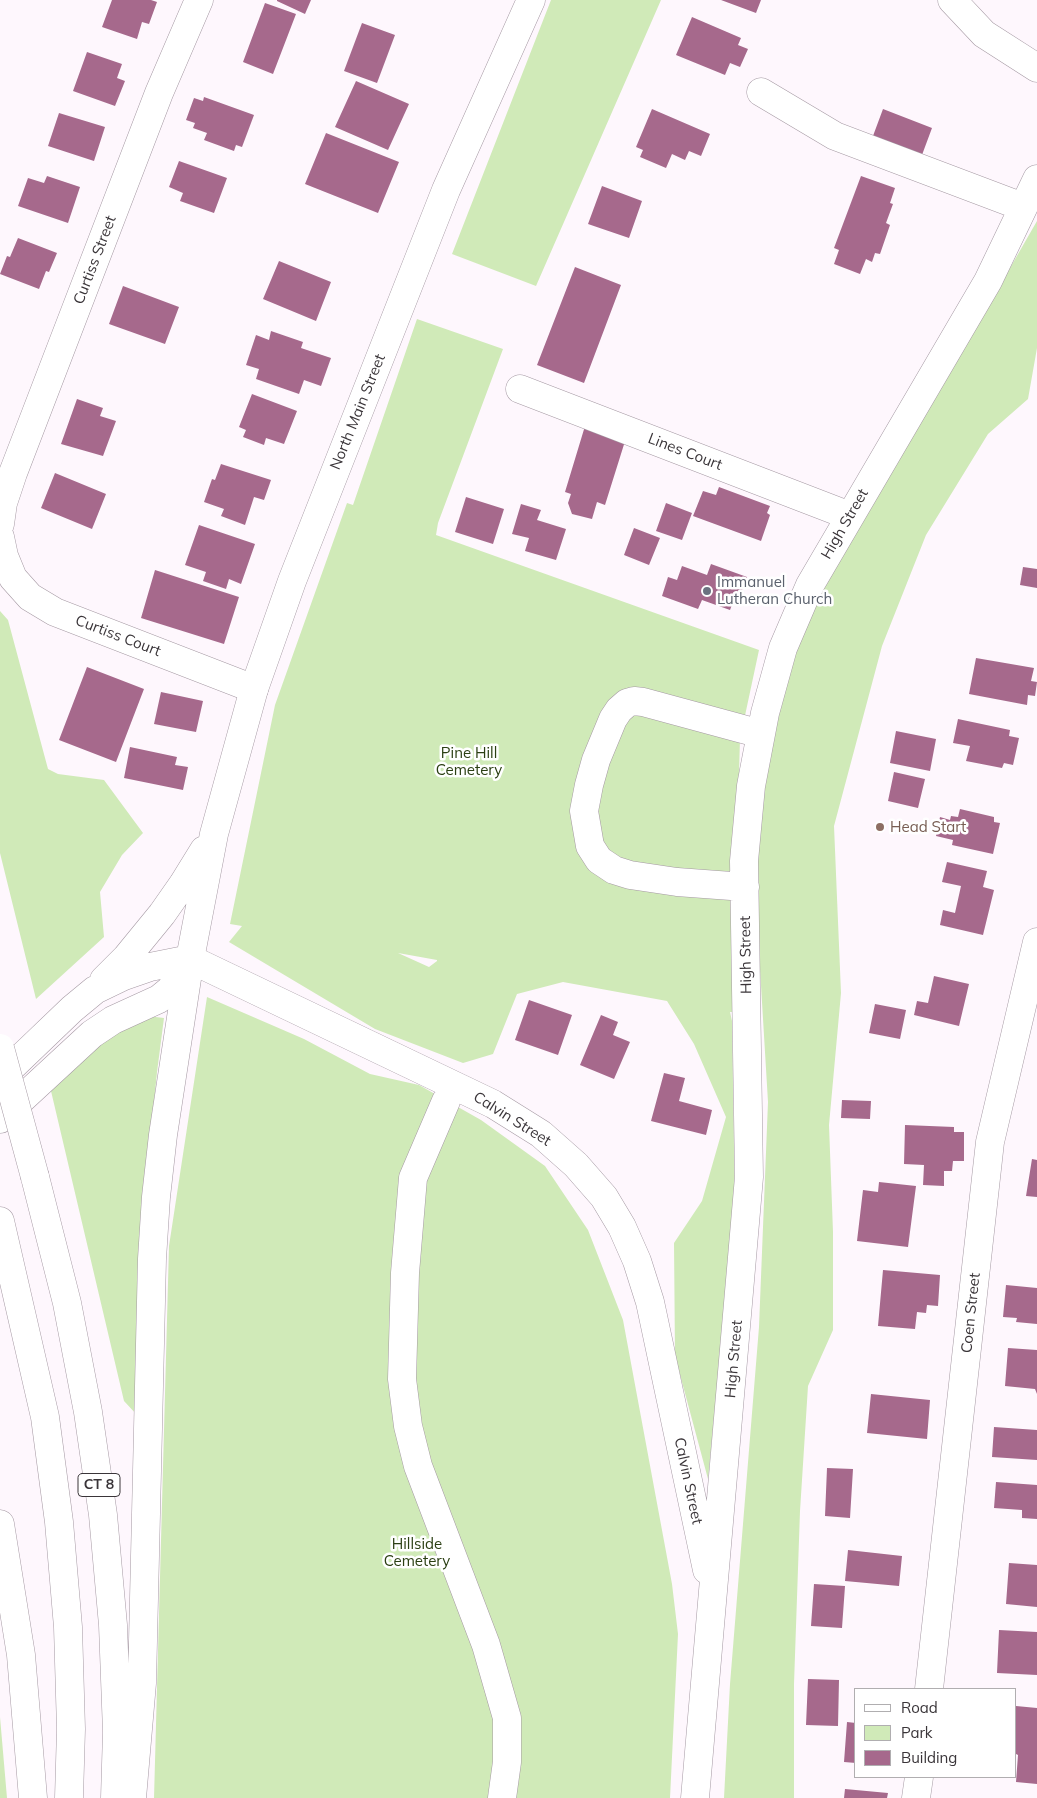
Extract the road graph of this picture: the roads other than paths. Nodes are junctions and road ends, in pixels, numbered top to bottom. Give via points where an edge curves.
1 (199, 0) edge
2 (531, 0) edge
3 (952, 0) edge
4 (1037, 68) edge
5 (761, 92) dead end
6 (1037, 179) edge
7 (1023, 207) junction
8 (520, 388) dead end
9 (850, 516) junction
10 (0, 524) edge
11 (2, 547) edge
12 (254, 689) junction
13 (761, 734) junction
14 (214, 834) junction
15 (745, 886) junction
16 (1037, 942) edge
17 (190, 959) junction
18 (95, 990) junction
19 (0, 1048) edge
20 (0, 1078) edge
21 (446, 1101) dead end
22 (0, 1119) edge
23 (0, 1221) edge
24 (0, 1524) edge
25 (714, 1599) junction
26 (929, 1688) edge
27 (919, 1778) edge
28 (33, 1798) edge
29 (69, 1798) edge
30 (115, 1798) edge
31 (132, 1798) edge
32 (502, 1798) edge
33 (695, 1798) edge
34 (916, 1798) edge

1 - 10 main road, Curtiss Street via 159,93 17,464 3,503
2 - 12 main road, North Main Street via 446,190 292,581
3 - 4 main road via 984,34
5 - 7 main road via 835,136
6 - 7 main road, High Street
7 - 9 main road, High Street via 988,281
8 - 9 main road, Lines Court
9 - 13 main road, High Street via 810,585 782,648
11 - 12 main road, Curtiss Court via 13,578 30,596 55,612
12 - 14 main road, North Main Street
13 - 15 main road, High Street via 751,786
13 - 15 main road via 643,702 626,703 613,719 599,753 584,811 590,846 599,860 614,870 677,882
14 - 17 main road, North Main Street
14 - 18 main road, North Main Street via 162,914
15 - 25 main road, High Street via 749,1177
16 - 26 main road, Coen Street via 990,1142
17 - 18 main road via 150,967
17 - 22 main road via 170,990 92,1034
17 - 25 main road, Calvin Street via 493,1104 541,1134 604,1196 637,1261 650,1302
17 - 31 main road, North Main Street via 156,1196 142,1683
18 - 20 main road
19 - 30 main road, CT 8, bridge via 69,1312 88,1412 103,1515 113,1625 117,1732
21 - 32 main road via 413,1178 405,1273 402,1379 408,1426 418,1466 486,1645 507,1718 507,1762
23 - 29 main road, CT 8 via 45,1417 59,1522 68,1627
24 - 28 main road via 21,1655
25 - 33 main road, High Street
27 - 34 main road

